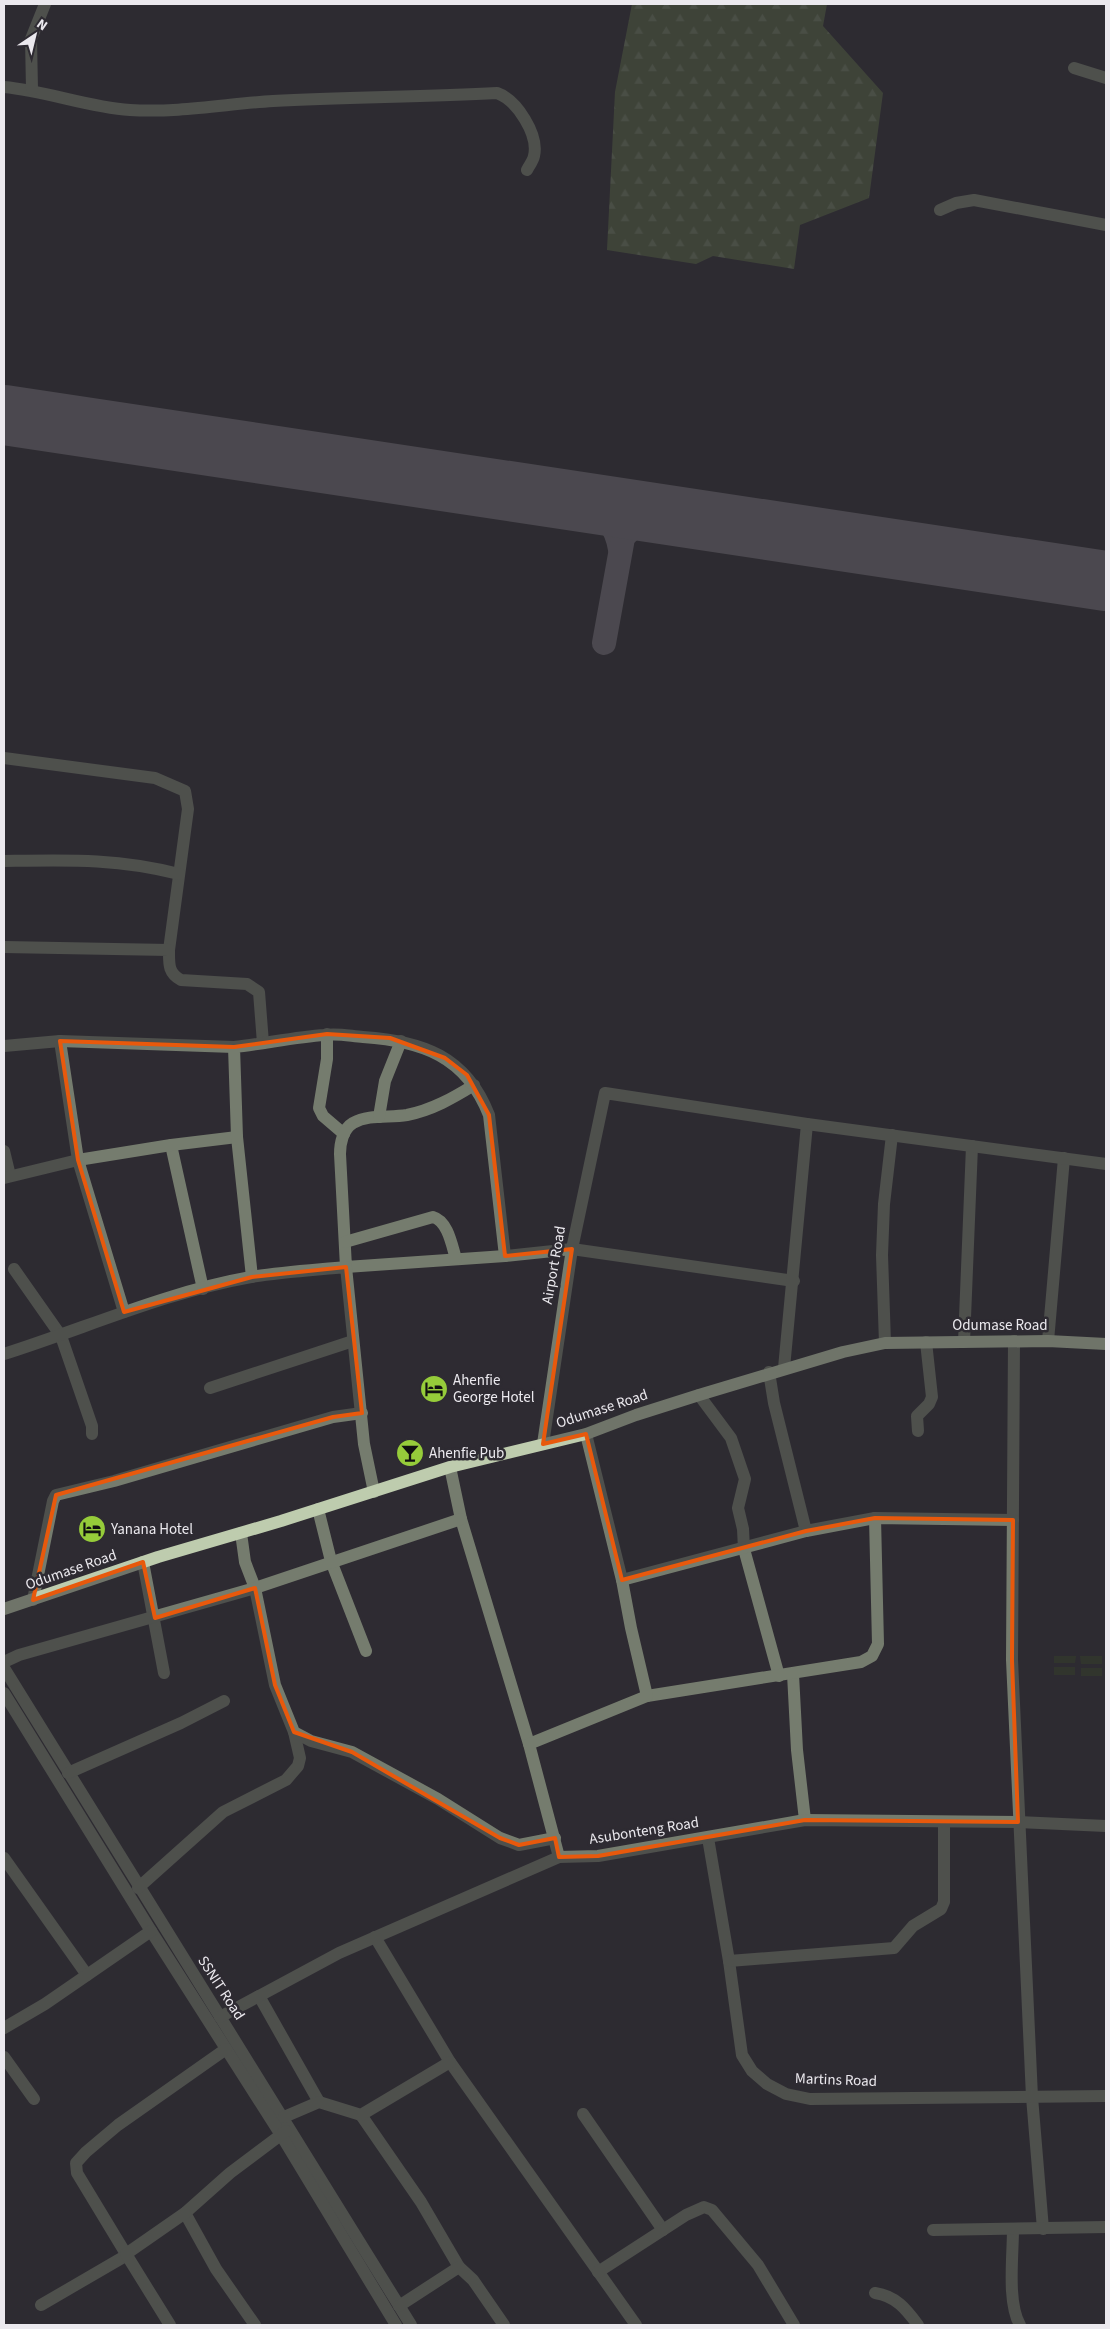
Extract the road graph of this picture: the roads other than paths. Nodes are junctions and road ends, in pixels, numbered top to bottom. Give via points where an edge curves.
1 (45, 4) edge
2 (1074, 68) dead end
3 (1106, 78) edge
4 (4, 87) edge
5 (32, 90) junction
6 (527, 170) dead end
7 (940, 210) dead end
8 (1106, 225) edge
9 (4, 758) edge
10 (4, 861) edge
11 (179, 874) junction
12 (4, 947) edge
13 (169, 950) junction
14 (327, 1034) junction
15 (60, 1041) junction
16 (401, 1041) junction
17 (263, 1043) junction
18 (4, 1046) edge
19 (234, 1047) junction
20 (474, 1085) junction
21 (379, 1117) junction
22 (807, 1124) junction
23 (344, 1134) junction
24 (892, 1135) junction
25 (238, 1137) junction
26 (171, 1144) junction
27 (972, 1146) junction
28 (4, 1151) edge
29 (1064, 1158) junction
30 (78, 1160) junction
31 (1106, 1164) edge
32 (7, 1177) edge
33 (345, 1242) junction
34 (572, 1249) junction
35 (505, 1256) junction
36 (456, 1259) junction
37 (346, 1267) junction
38 (14, 1269) dead end
39 (252, 1277) junction
40 (794, 1281) junction
41 (203, 1288) junction
42 (124, 1312) junction
43 (61, 1336) junction
44 (1014, 1341) junction
45 (1048, 1341) junction
46 (353, 1342) junction
47 (926, 1342) junction
48 (964, 1342) junction
49 (885, 1343) junction
50 (1106, 1344) edge
51 (4, 1354) edge
52 (784, 1368) junction
53 (769, 1372) junction
54 (210, 1388) dead end
55 (699, 1395) junction
56 (362, 1413) junction
57 (918, 1431) dead end
58 (92, 1434) dead end
59 (586, 1434) junction
60 (543, 1444) junction
61 (450, 1467) junction
62 (374, 1492) junction
63 (318, 1509) junction
64 (875, 1518) junction
65 (462, 1519) junction
66 (1013, 1520) junction
67 (806, 1531) junction
68 (241, 1534) junction
69 (744, 1549) junction
70 (331, 1561) junction
71 (143, 1562) junction
72 (622, 1580) junction
73 (255, 1588) junction
74 (33, 1600) junction
75 (6, 1607) edge
76 (4, 1617) edge
77 (155, 1618) junction
78 (366, 1651) dead end
79 (4, 1662) edge
80 (4, 1668) edge
81 (164, 1672) dead end
82 (793, 1674) junction
83 (779, 1676) junction
84 (4, 1693) edge
85 (647, 1696) junction
86 (224, 1701) dead end
87 (294, 1732) junction
88 (529, 1744) junction
89 (68, 1773) junction
90 (805, 1820) junction
91 (944, 1822) junction
92 (1018, 1822) junction
93 (1106, 1826) edge
94 (555, 1838) junction
95 (708, 1838) junction
96 (559, 1857) junction
97 (4, 1858) edge
98 (138, 1888) junction
99 (151, 1932) junction
100 (375, 1936) junction
101 (729, 1961) junction
102 (87, 1975) junction
103 (259, 1996) junction
104 (220, 2017) junction
105 (4, 2028) edge
106 (226, 2049) junction
107 (4, 2057) edge
108 (450, 2062) junction
109 (1106, 2096) edge
110 (1032, 2097) junction
111 (34, 2098) dead end
112 (319, 2102) junction
113 (583, 2114) dead end
114 (361, 2115) junction
115 (285, 2127) junction
116 (314, 2178) junction
117 (185, 2213) junction
118 (1106, 2227) edge
119 (1013, 2229) junction
120 (1043, 2229) junction
121 (663, 2230) junction
122 (934, 2230) dead end
123 (127, 2255) junction
124 (459, 2267) junction
125 (598, 2272) junction
126 (875, 2292) dead end
127 (41, 2305) dead end
128 (399, 2306) junction
129 (170, 2325) edge
130 (256, 2325) edge
131 (396, 2325) edge
132 (411, 2325) edge
133 (504, 2325) edge
134 (636, 2325) edge
135 (794, 2325) edge
136 (918, 2325) edge
137 (1020, 2325) edge

1 - 5 street via 31,39
2 - 3 street
4 - 5 street
5 - 6 street via 129,110 175,111 273,101 497,93 511,100 530,130 534,156
7 - 8 street via 974,200
9 - 11 street via 155,778 185,791 188,809
10 - 11 street via 108,861 146,865
11 - 13 street
12 - 13 street
13 - 17 street via 170,970 181,980 247,984 259,992
14 - 16 street
14 - 17 street
14 - 23 street via 327,1059 319,1108 323,1116
15 - 18 street
15 - 19 street
15 - 30 street
16 - 20 street via 446,1058
16 - 21 street via 385,1081
17 - 19 street
19 - 25 street
20 - 21 street via 443,1104 406,1115
20 - 35 street via 489,1115
21 - 23 street via 365,1118 352,1124
22 - 24 street
22 - 34 street, Airport Road via 605,1093
22 - 40 street
23 - 33 street via 340,1154
24 - 27 street
24 - 49 street via 882,1255
25 - 26 street
25 - 39 street
26 - 30 street
26 - 41 street
27 - 29 street
27 - 48 street
28 - 32 street
29 - 31 street
29 - 45 street
30 - 32 street
30 - 42 street
33 - 36 street via 433,1217 441,1222 450,1237
33 - 37 street
34 - 35 street
34 - 40 street
34 - 60 street, Airport Road
35 - 36 street
36 - 37 street
37 - 39 street
37 - 46 street
38 - 43 street
39 - 41 street
40 - 52 street
41 - 42 street
42 - 43 street
43 - 51 street
43 - 58 street
44 - 45 main road, Odumase Road
44 - 48 main road, Odumase Road
44 - 66 street
45 - 50 main road, Odumase Road
46 - 54 street
46 - 56 street
47 - 48 main road, Odumase Road
47 - 49 main road, Odumase Road
47 - 57 street via 932,1397 917,1416
49 - 52 main road, Odumase Road
52 - 53 main road, Odumase Road
53 - 55 main road, Odumase Road
53 - 67 street
55 - 59 main road, Odumase Road
55 - 69 street via 732,1438 745,1479 738,1508
56 - 62 street via 366,1463
56 - 74 street via 332,1417 114,1481 60,1493 53,1501
59 - 60 main road, Odumase Road
59 - 72 street
60 - 61 main road, Odumase Road
61 - 62 main road, Odumase Road
61 - 65 street
62 - 63 main road, Odumase Road
63 - 68 main road, Odumase Road
63 - 70 street
64 - 66 street
64 - 67 street
64 - 82 street via 878,1644 872,1656 861,1662
65 - 70 street
65 - 88 street
66 - 92 street via 1012,1660
67 - 69 street
68 - 71 main road, Odumase Road
68 - 73 street via 245,1562
69 - 72 street
69 - 83 street
70 - 73 street
70 - 78 street
71 - 74 main road, Odumase Road
71 - 77 street
72 - 85 street
73 - 77 street
73 - 87 street via 275,1685
74 - 75 main road, Odumase Road
75 - 76 main road
77 - 79 street via 19,1655
77 - 81 street
80 - 89 street, SSNIT Road
82 - 83 street
82 - 90 street
83 - 85 street
84 - 99 street, SSNIT Road
85 - 88 street
86 - 89 street
87 - 94 street via 311,1741 352,1752 438,1799 500,1838 519,1845
87 - 98 street via 300,1758 286,1780 223,1812
88 - 94 street
89 - 98 street, SSNIT Road
90 - 91 street, Asubonteng Road
90 - 95 street, Asubonteng Road
91 - 92 street, Asubonteng Road
91 - 101 street via 944,1902 941,1909 913,1926 894,1948
92 - 93 street, Asubonteng Road
92 - 110 street
94 - 96 street
95 - 96 street, Asubonteng Road via 598,1856
95 - 101 street, Martins Road
96 - 100 street, Asubonteng Road
97 - 102 street
98 - 104 street, SSNIT Road
99 - 102 street
99 - 106 street, SSNIT Road
100 - 103 street, Asubonteng Road
100 - 108 street
101 - 110 street, Martins Road via 742,2055 752,2071 786,2094 810,2099
102 - 105 street
103 - 104 street, Asubonteng Road
103 - 112 street
104 - 115 street, SSNIT Road
106 - 115 street, SSNIT Road
106 - 123 street via 118,2125 76,2163 77,2173
107 - 111 street
108 - 114 street
108 - 125 street
109 - 110 street, Martins Road
110 - 120 street
112 - 114 street
112 - 115 street
113 - 121 street
114 - 124 street
115 - 116 street, SSNIT Road
115 - 117 street
116 - 128 street, SSNIT Road
116 - 131 street, SSNIT Road
117 - 123 street
117 - 130 street via 216,2269
118 - 120 street
119 - 120 street
119 - 122 street
119 - 137 street via 1014,2303
121 - 125 street
121 - 135 street via 697,2208 712,2210 758,2265
123 - 127 street
123 - 129 street
124 - 128 street
124 - 133 street via 473,2280
125 - 134 street
126 - 136 street via 900,2303
128 - 132 street, SSNIT Road

